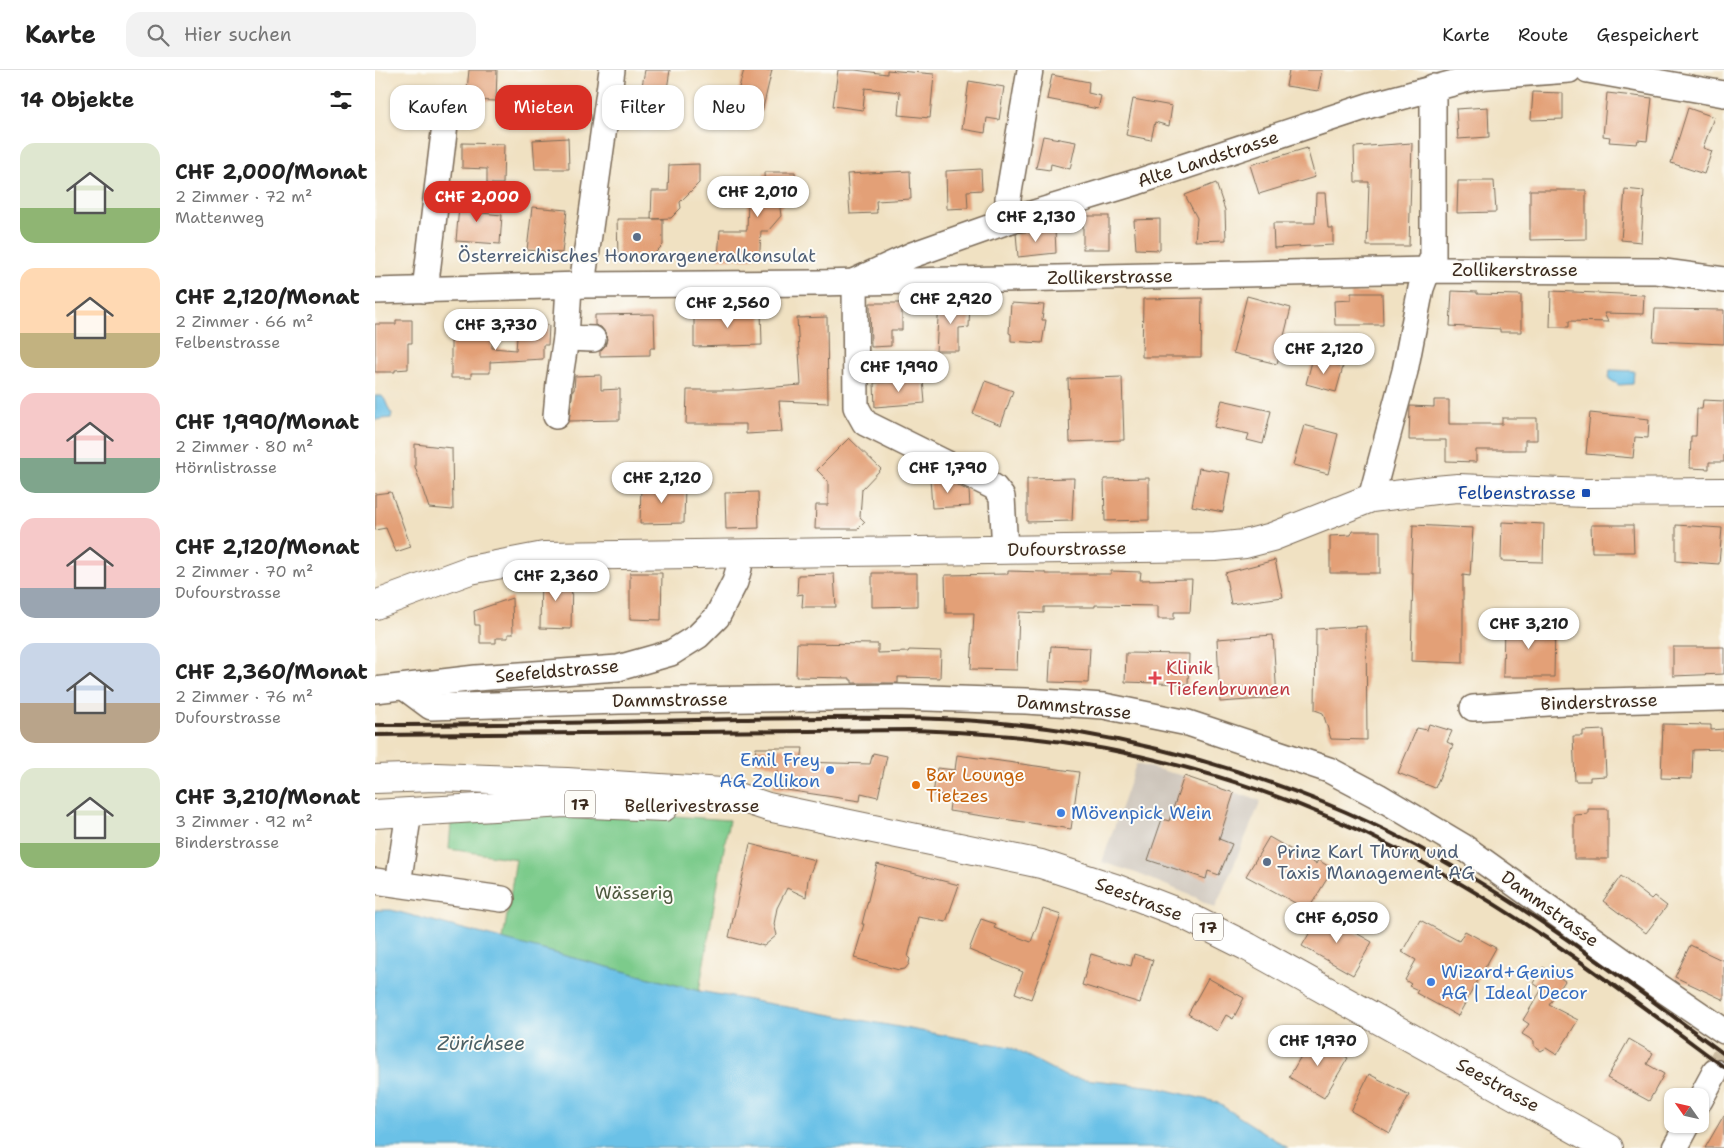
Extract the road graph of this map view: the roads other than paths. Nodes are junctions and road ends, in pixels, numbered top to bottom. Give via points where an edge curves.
1 (612, 70) edge
2 (1030, 70) edge
3 (1569, 70) edge
4 (1588, 70) edge
5 (1433, 88) junction
6 (1724, 94) edge
7 (444, 130) edge
8 (1007, 222) junction
9 (1429, 270) junction
10 (1724, 280) edge
11 (855, 281) junction
12 (575, 286) junction
13 (425, 290) junction
14 (375, 291) edge
15 (566, 338) junction
16 (593, 339) dead end
17 (556, 416) dead end
18 (1724, 492) edge
19 (1371, 498) junction
20 (1005, 550) junction
21 (739, 553) junction
22 (407, 593) junction
23 (375, 605) edge
24 (375, 617) edge
25 (404, 687) junction
26 (375, 690) edge
27 (1724, 698) edge
28 (1473, 708) dead end
29 (375, 779) edge
30 (768, 807) junction
31 (409, 812) junction
32 (375, 814) edge
33 (386, 883) edge
34 (502, 899) dead end
35 (1724, 1030) edge
36 (1715, 1072) tunnel mouth
37 (1706, 1088) edge
38 (1683, 1133) edge
39 (1609, 1148) edge
40 (1675, 1148) edge

1 - 12 street
2 - 8 street via 1008,198
3 - 5 street, Alte Landstrasse via 1476,77
4 - 6 street
5 - 8 street, Alte Landstrasse
5 - 9 street via 1433,256
7 - 13 street
8 - 11 street, Alte Landstrasse via 912,255
9 - 10 street, Zollikerstrasse via 1657,271
9 - 11 street, Zollikerstrasse
9 - 19 street via 1421,288 1405,371
11 - 12 street, Zollikerstrasse
11 - 20 street via 856,407 865,424 994,487 1002,497
12 - 13 street, Zollikerstrasse
12 - 15 street
13 - 14 street, Zollikerstrasse
15 - 16 street
15 - 17 street
18 - 19 main road, Dufourstrasse via 1586,493 1458,488
19 - 20 main road, Dufourstrasse via 1291,530 1245,544
20 - 21 main road, Dufourstrasse
21 - 22 main road, Dufourstrasse via 544,556 470,570
21 - 25 street, Seefeldstrasse via 735,582 717,617 698,636 671,653 617,668 475,678
22 - 23 main road, Dufourstrasse
22 - 24 main road, Dufourstrasse
25 - 26 street, Seefeldstrasse
25 - 35 street, Dammstrasse via 431,707 895,697 1104,706 1188,723 1329,770 1378,796 1462,846
27 - 28 street, Binderstrasse
29 - 30 main road, Bellerivestrasse / 17 via 435,777 721,792
30 - 31 main road, Bellerivestrasse / 17 via 720,809 565,803
30 - 39 main road, Seestrasse / 17 via 1041,864 1182,914 1248,947
31 - 32 main road, Bellerivestrasse / 17
31 - 33 street
33 - 34 street
36 - 37 street
38 - 40 street

